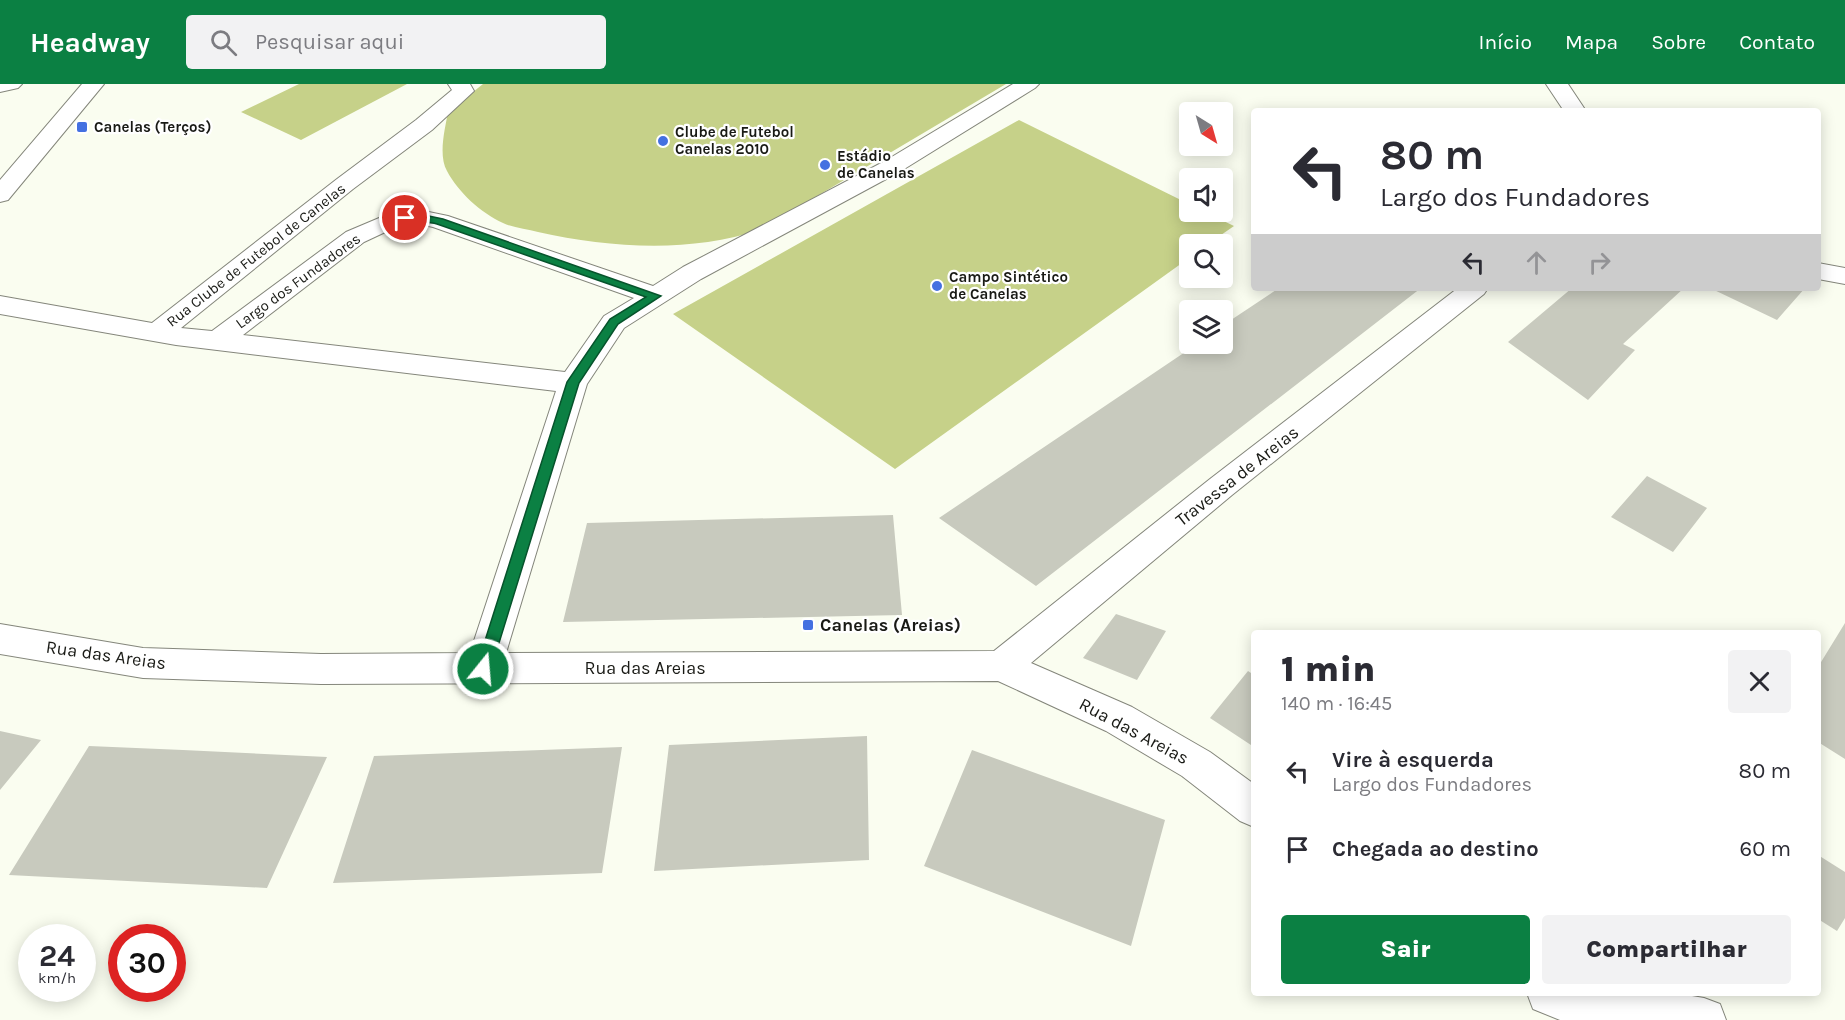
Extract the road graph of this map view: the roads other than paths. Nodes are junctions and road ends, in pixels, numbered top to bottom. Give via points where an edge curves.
1 (11, 84) edge
2 (93, 84) edge
3 (459, 84) edge
4 (1028, 84) edge
5 (1557, 84) edge
6 (0, 86) edge
7 (1573, 108) edge
8 (0, 195) edge
9 (1821, 272) edge
10 (1845, 276) edge
11 (1471, 291) edge
12 (655, 296) junction
13 (0, 305) edge
14 (158, 333) junction
15 (217, 341) junction
16 (573, 382) junction
17 (0, 639) edge
18 (1001, 666) junction
19 (483, 669) junction
20 (1251, 806) edge
21 (1555, 1004) edge
22 (1704, 1020) edge

1 - 6 street
2 - 8 street
3 - 14 street, Rua Clube de Futebol de Canelas via 463,91 424,125
4 - 12 street via 893,166
5 - 7 street
9 - 10 street
11 - 18 street, Travessa de Areias
12 - 15 street, Largo dos Fundadores via 419,217 391,220 355,237
12 - 16 street via 614,322
13 - 14 street, Rua Clube de Futebol de Canelas
14 - 15 street, Largo dos Fundadores
15 - 16 street, Largo dos Fundadores
16 - 19 street
17 - 19 street, Rua das Areias via 143,663
18 - 19 street, Rua das Areias
18 - 20 street, Rua das Areias via 1119,719 1196,764
21 - 22 street

